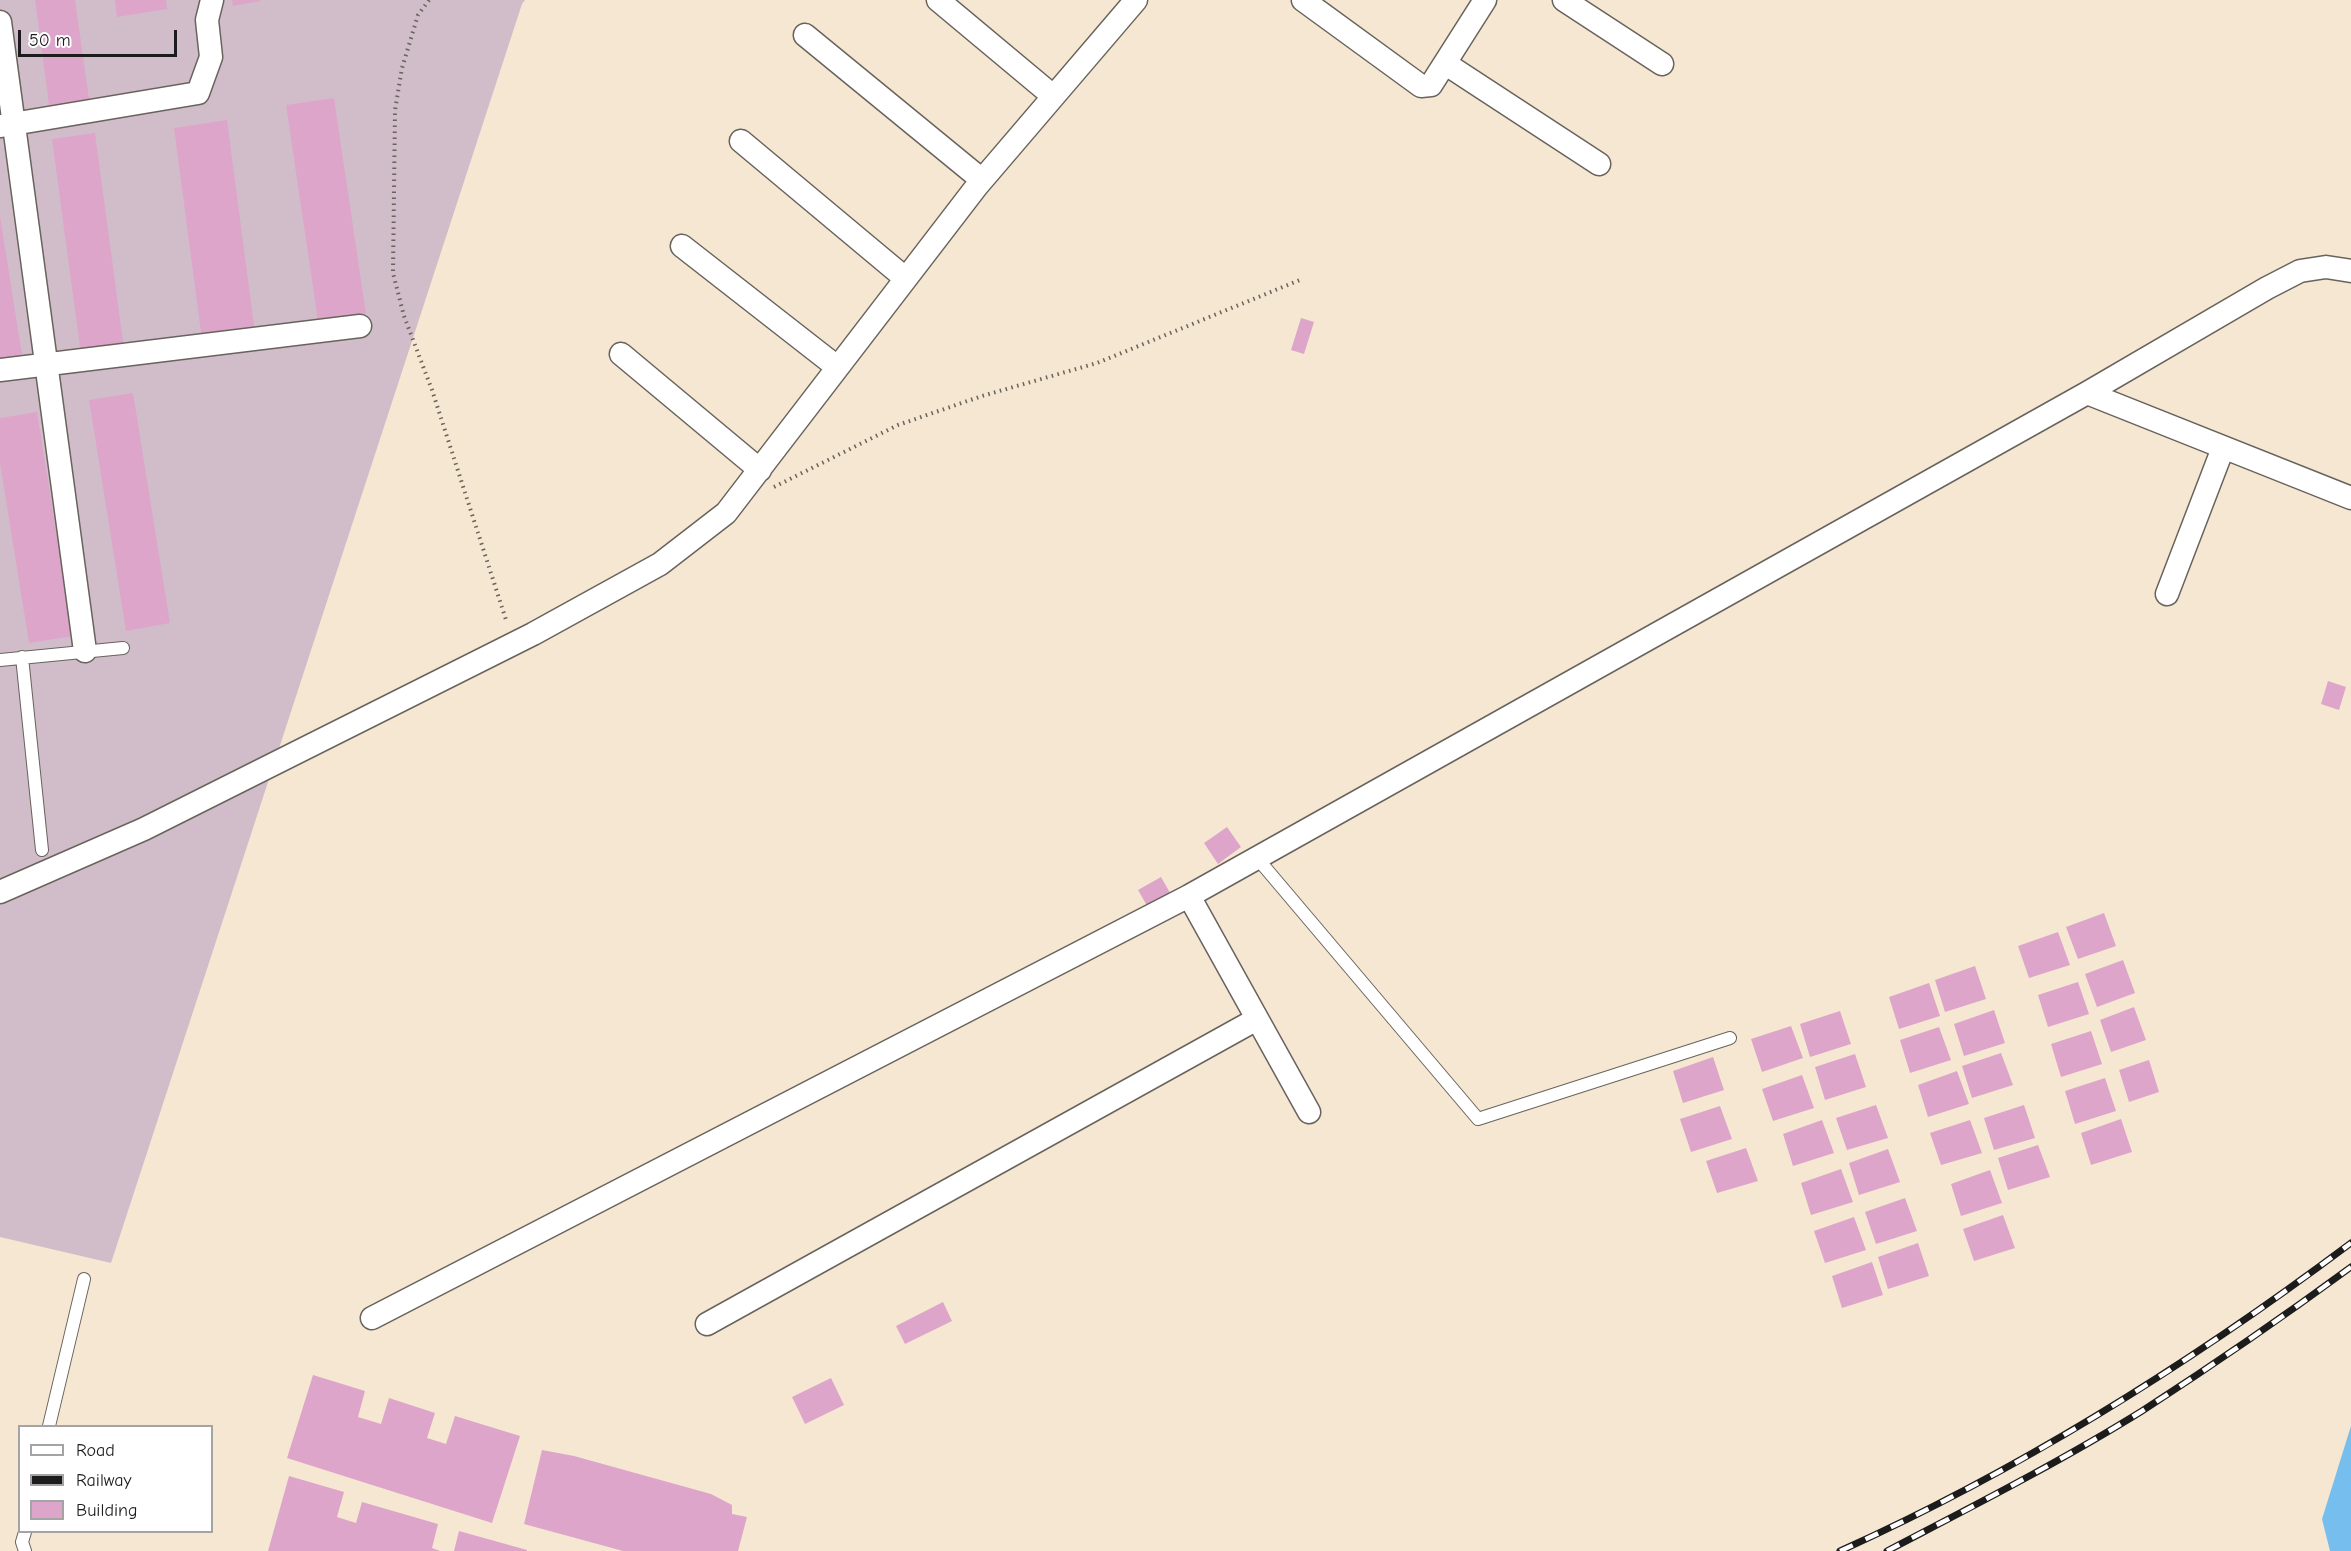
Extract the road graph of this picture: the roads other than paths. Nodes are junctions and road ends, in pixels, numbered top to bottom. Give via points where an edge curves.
1 (212, 0) edge
2 (938, 0) edge
3 (1303, 0) edge
4 (1485, 0) edge
5 (1564, 0) edge
6 (1134, 1) edge
7 (0, 22) edge
8 (806, 35) dead end
9 (1446, 64) junction
10 (1662, 64) dead end
11 (1053, 96) junction
12 (8, 125) edge
13 (741, 141) dead end
14 (1599, 164) dead end
15 (982, 180) junction
16 (682, 246) dead end
17 (2351, 271) edge
18 (906, 278) junction
19 (360, 326) dead end
20 (621, 354) dead end
21 (47, 365) junction
22 (837, 367) junction
23 (0, 370) edge
24 (2088, 393) junction
25 (2223, 448) junction
26 (762, 481) junction
27 (2351, 498) edge
28 (2167, 594) dead end
29 (123, 648) dead end
30 (84, 651) junction
31 (22, 657) junction
32 (0, 660) edge
33 (42, 850) dead end
34 (1257, 858) junction
35 (0, 892) edge
36 (1189, 896) junction
37 (1257, 1018) junction
38 (1730, 1038) dead end
39 (1309, 1112) dead end
40 (84, 1279) dead end
41 (372, 1318) dead end
42 (707, 1324) dead end
43 (49, 1425) edge
44 (25, 1533) edge
45 (25, 1551) edge

1 - 12 street via 207,20 211,57 198,93
2 - 11 street
3 - 9 street via 1421,86 1431,85
4 - 9 street
5 - 10 street
6 - 11 street
7 - 12 street
8 - 15 street
9 - 14 street
11 - 15 street
12 - 21 street
13 - 18 street
15 - 18 street
16 - 22 street
17 - 24 street via 2326,267 2300,271
18 - 22 street
19 - 21 street
20 - 26 street
21 - 23 street
21 - 30 street
22 - 26 street
24 - 25 street
24 - 34 street
25 - 27 street
25 - 28 street
26 - 35 street via 660,564 514,644 144,829
29 - 30 lane
30 - 31 lane
31 - 32 lane
31 - 33 lane
34 - 36 street
34 - 38 lane via 1478,1119
36 - 37 street
36 - 41 street
37 - 39 street
37 - 42 street
40 - 43 lane
44 - 45 lane

